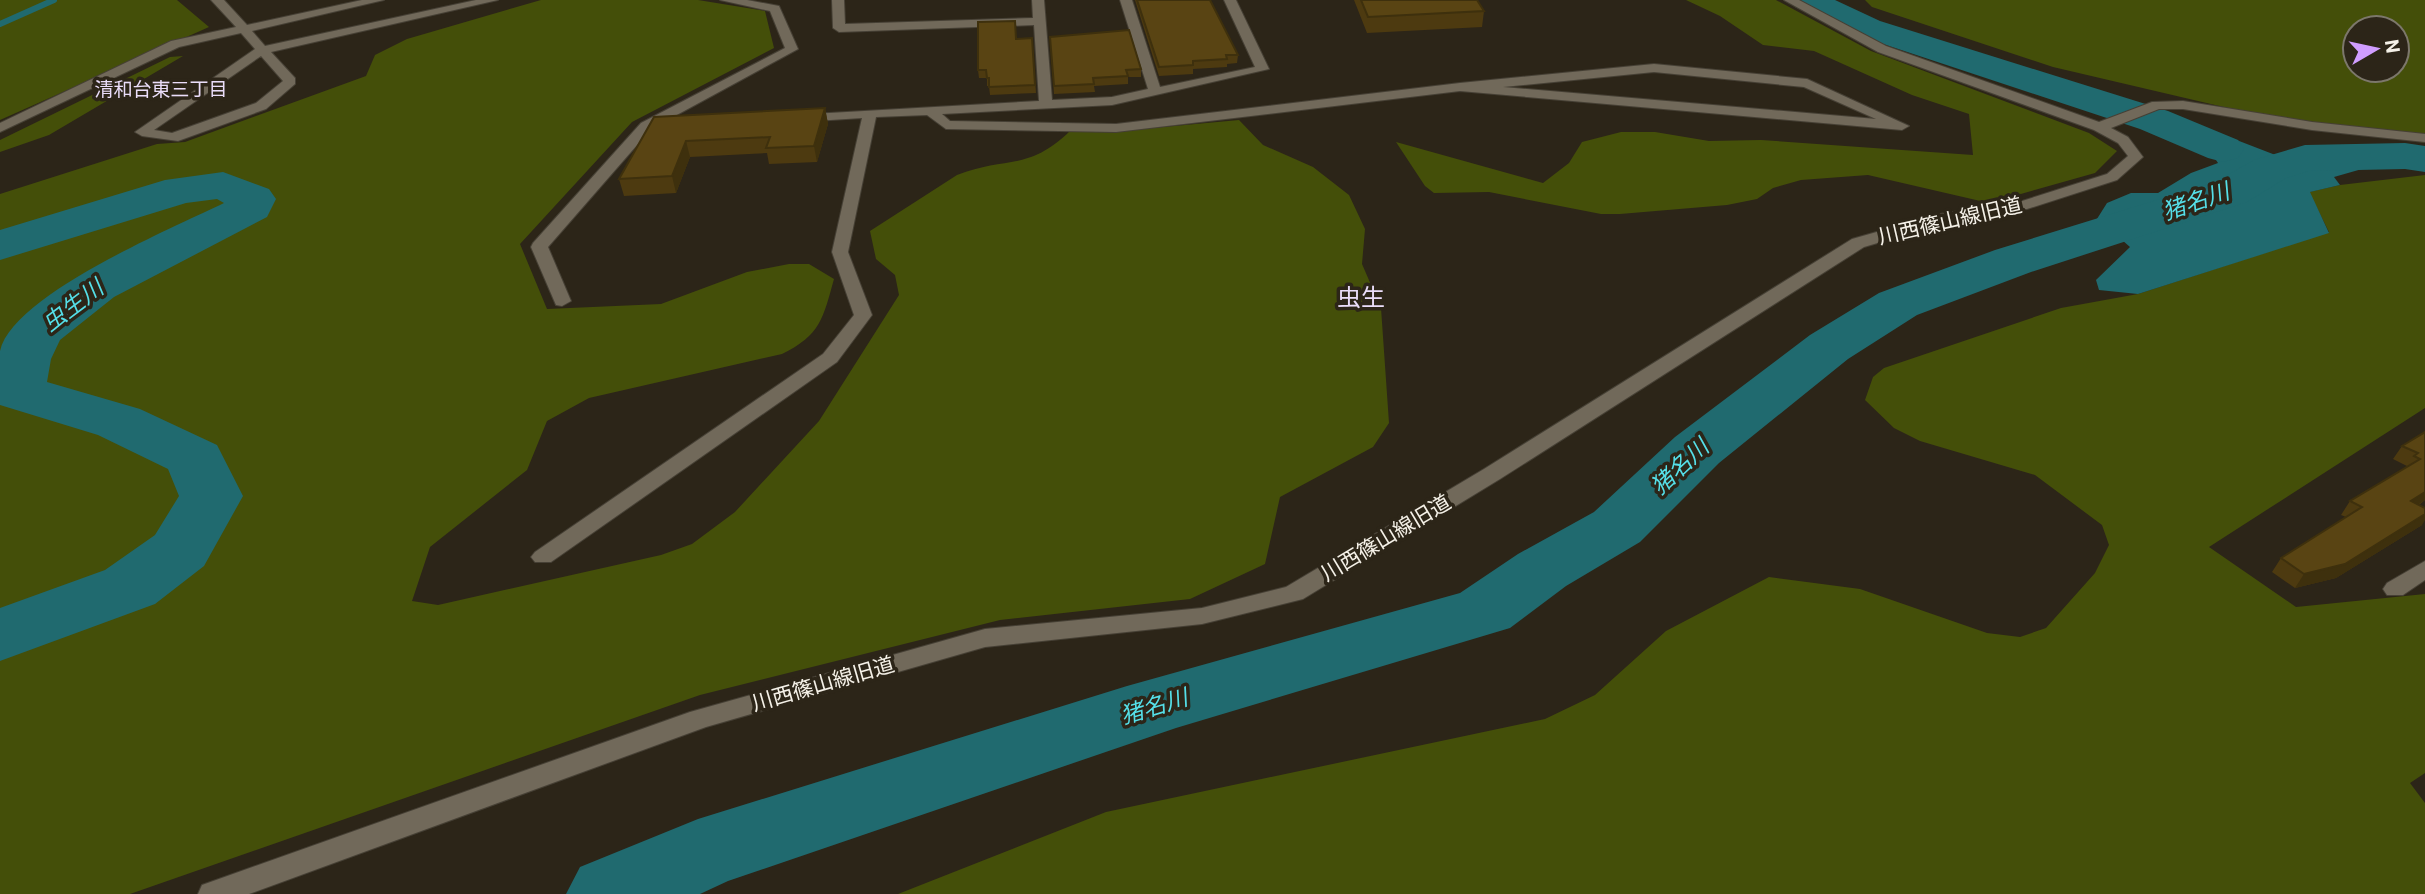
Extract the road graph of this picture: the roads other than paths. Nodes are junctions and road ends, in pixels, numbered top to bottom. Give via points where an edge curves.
1 (221, 0) edge
2 (378, 0) edge
3 (492, 0) edge
4 (726, 0) edge
5 (838, 0) edge
6 (1038, 0) edge
7 (1126, 0) edge
8 (1230, 0) edge
9 (1790, 0) edge
10 (1040, 20) junction
11 (242, 27) junction
12 (262, 50) junction
13 (1460, 87) junction
14 (1155, 92) junction
15 (1046, 104) junction
16 (930, 111) junction
17 (870, 114) junction
18 (778, 119) edge
19 (686, 124) edge
20 (2104, 125) junction
21 (646, 127) junction
22 (0, 128) edge
23 (2425, 138) edge
24 (562, 301) dead end
25 (543, 557) dead end
26 (2425, 569) edge
27 (2395, 589) dead end
28 (213, 894) edge

1 - 11 street
2 - 11 street
3 - 12 street
4 - 21 street via 775,8 792,49
5 - 10 street via 839,28
6 - 10 street
7 - 14 street
8 - 14 street via 1263,69
9 - 20 street, 川西篠山線旧道 via 1882,49
10 - 15 street
11 - 12 street
11 - 22 street via 175,44
12 - 12 street via 153,124 142,132 173,138 261,106 290,81
13 - 13 street via 1668,69 1807,83 1902,126
13 - 16 street via 1116,128 946,125
14 - 15 street via 1112,101
15 - 16 street
16 - 17 street
17 - 18 street
17 - 25 street via 840,252 863,315 830,358
19 - 21 street
20 - 23 street via 2157,105 2183,105
20 - 28 street, 川西篠山線旧道 via 2136,157 2112,177 2021,206 1940,219 1858,243 1294,593 1202,616 985,638 699,719
21 - 24 street via 539,247
26 - 27 street

